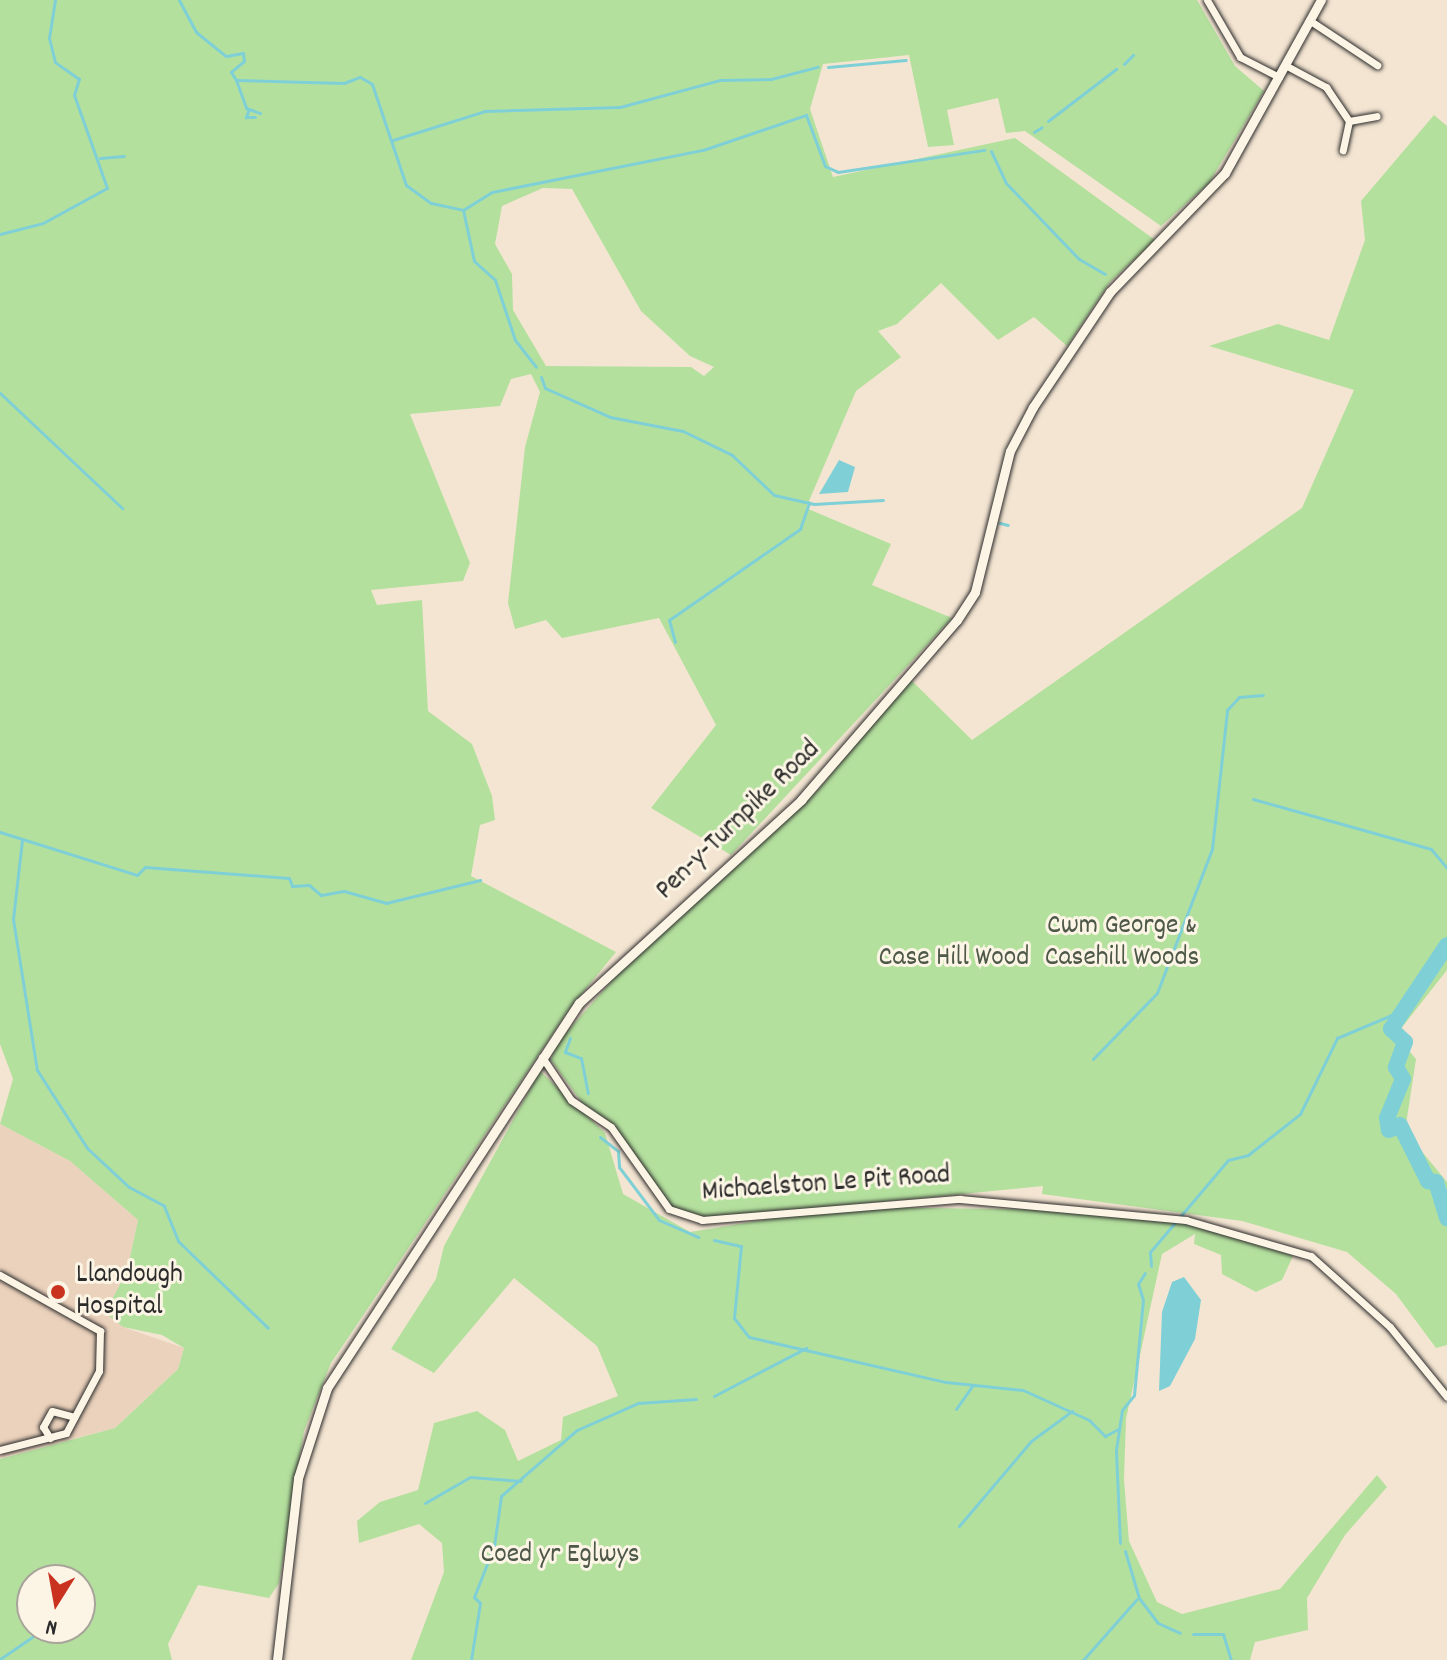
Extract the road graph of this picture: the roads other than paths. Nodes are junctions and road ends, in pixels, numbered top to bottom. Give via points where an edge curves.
1 (1207, 0) edge
2 (1321, 0) edge
3 (1309, 20) junction
4 (1285, 65) junction
5 (1377, 65) dead end
6 (1279, 77) junction
7 (1377, 116) dead end
8 (1349, 121) junction
9 (1343, 150) dead end
10 (542, 1057) junction
11 (0, 1275) edge
12 (1447, 1397) edge
13 (74, 1417) junction
14 (50, 1438) junction
15 (0, 1450) edge
16 (277, 1660) edge

1 - 6 street via 1240,57
2 - 3 street, Pen-y-Turnpike Road
3 - 4 street, Pen-y-Turnpike Road
3 - 5 street
4 - 6 street, Pen-y-Turnpike Road
4 - 8 street via 1326,87
6 - 10 street, Pen-y-Turnpike Road via 1200,206 1110,292 1033,407 1010,451 975,592 957,620 801,800 604,974
7 - 8 street
8 - 9 street
10 - 12 street, Michaelston Le Pit Road via 571,1100 611,1127 669,1209 702,1220 960,1199 1186,1220 1311,1256 1390,1327
10 - 16 street, Pen-y-Turnpike Road via 327,1388 298,1478
11 - 13 street via 100,1331 99,1371
13 - 14 street via 66,1433
13 - 14 street via 52,1411 43,1427
14 - 15 street

